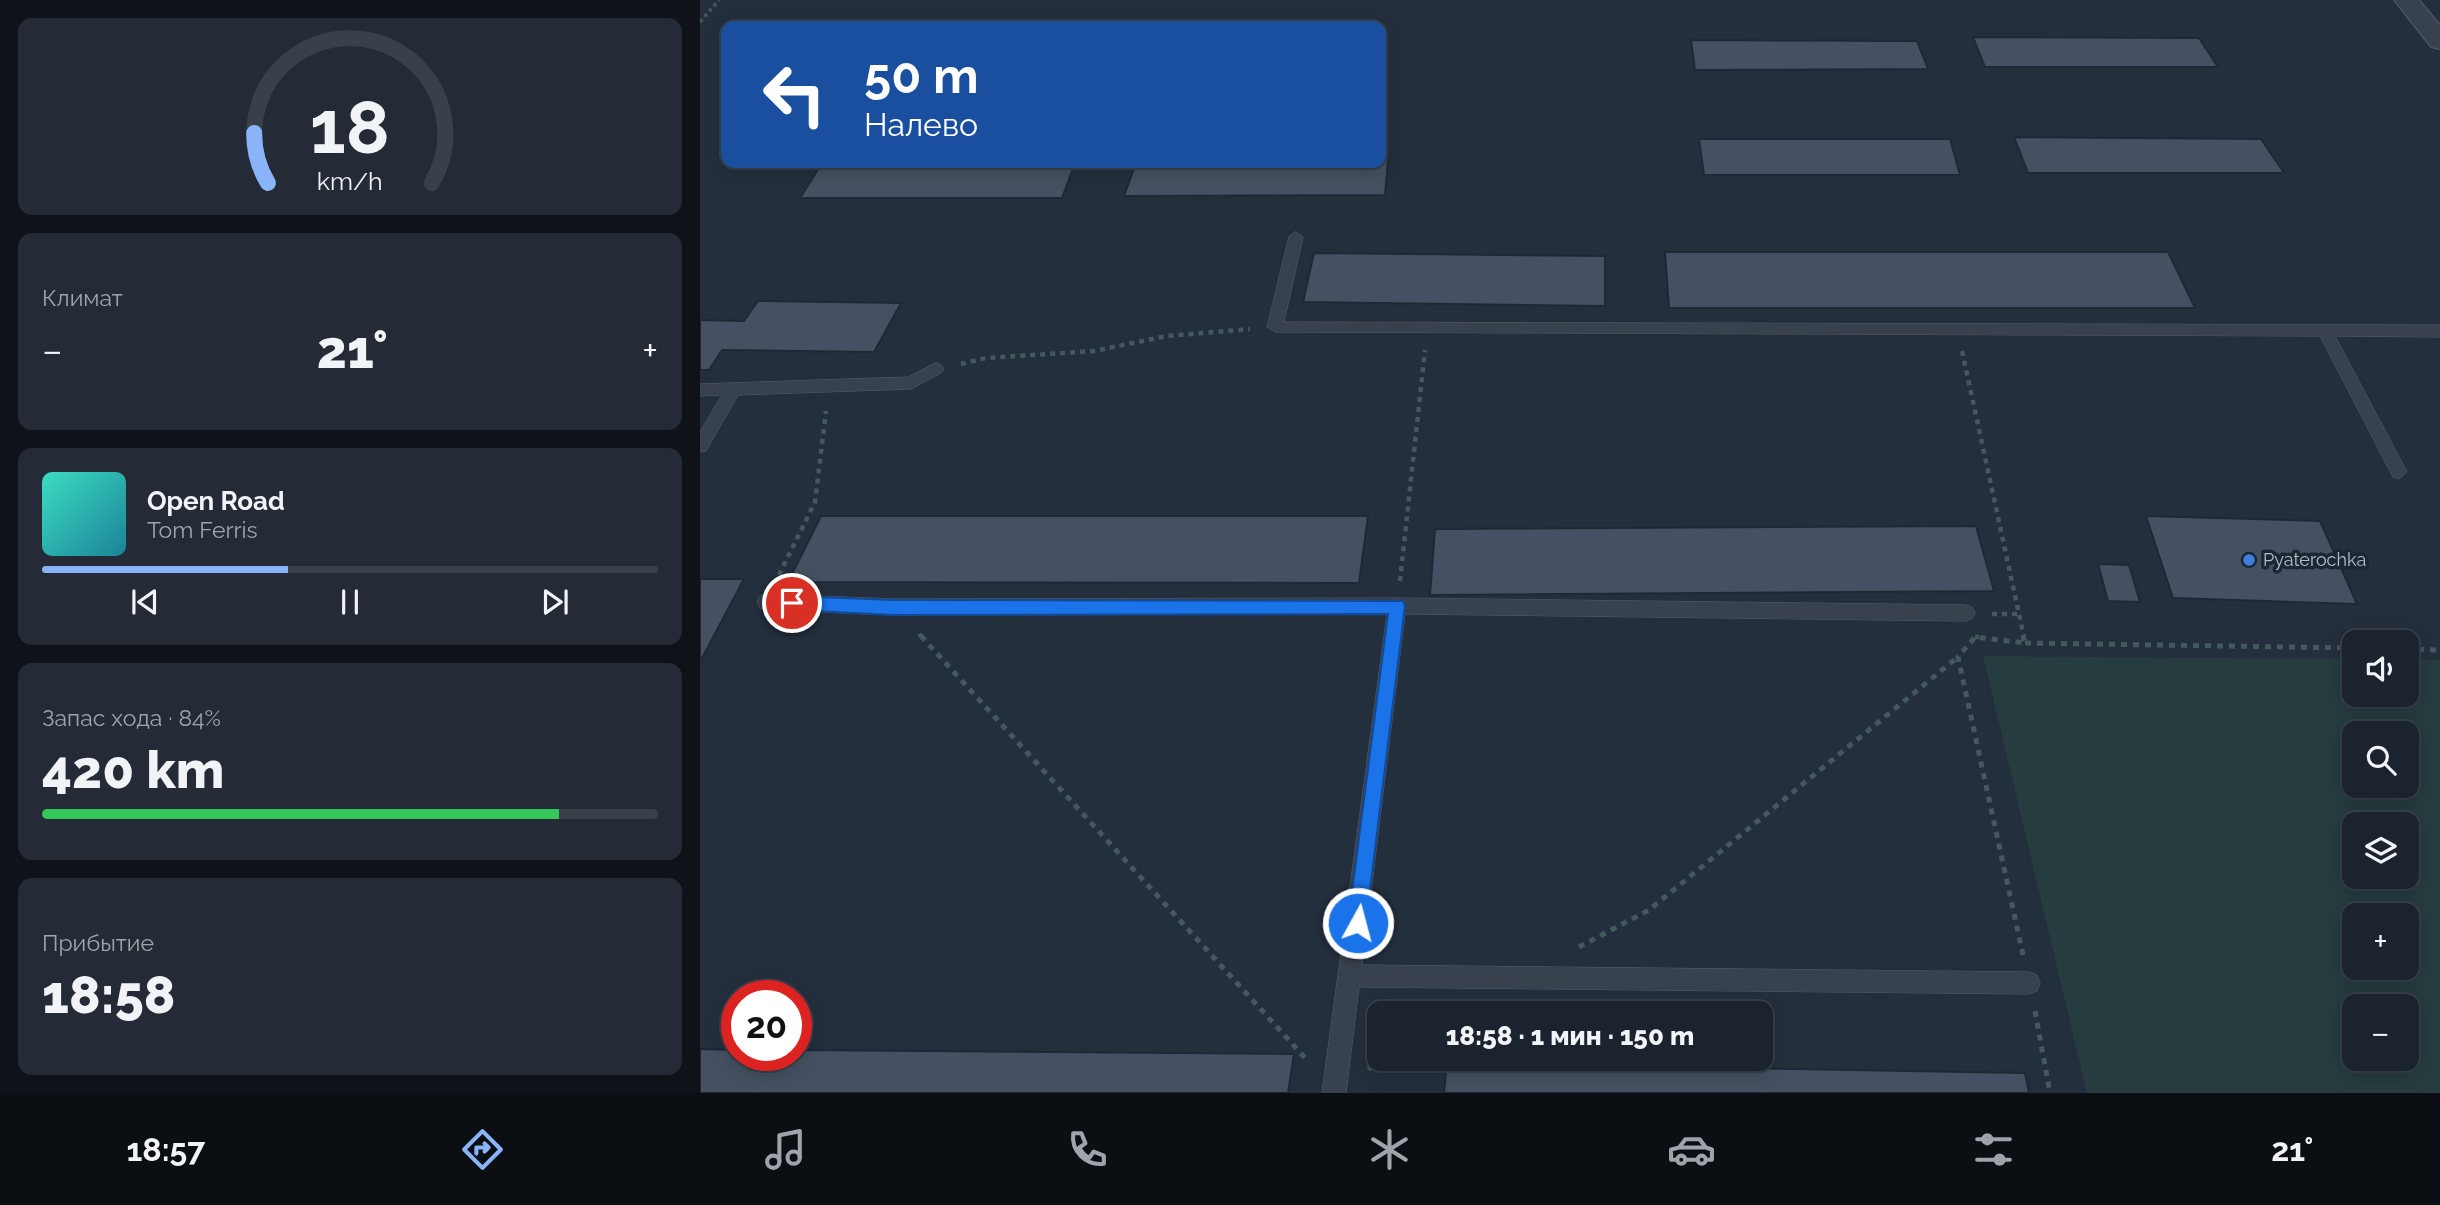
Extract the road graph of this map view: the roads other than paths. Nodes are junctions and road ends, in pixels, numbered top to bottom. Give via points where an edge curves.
1 (2406, 0) edge
2 (2440, 41) edge
3 (1296, 237) dead end
4 (2440, 331) edge
5 (2325, 332) junction
6 (936, 369) road end
7 (734, 388) junction
8 (700, 390) edge
9 (700, 446) edge
10 (2399, 472) dead end
11 (766, 602) road end
12 (1397, 606) junction
13 (1966, 613) dead end
14 (1352, 976) junction
15 (2029, 983) road end
16 (1334, 1091) edge

1 - 2 street
3 - 5 lane via 1275,327
4 - 5 lane
5 - 10 lane
6 - 7 lane via 911,383
7 - 8 lane
7 - 9 lane
11 - 12 lane via 894,607
12 - 13 lane
12 - 14 lane
14 - 15 lane
14 - 16 lane

